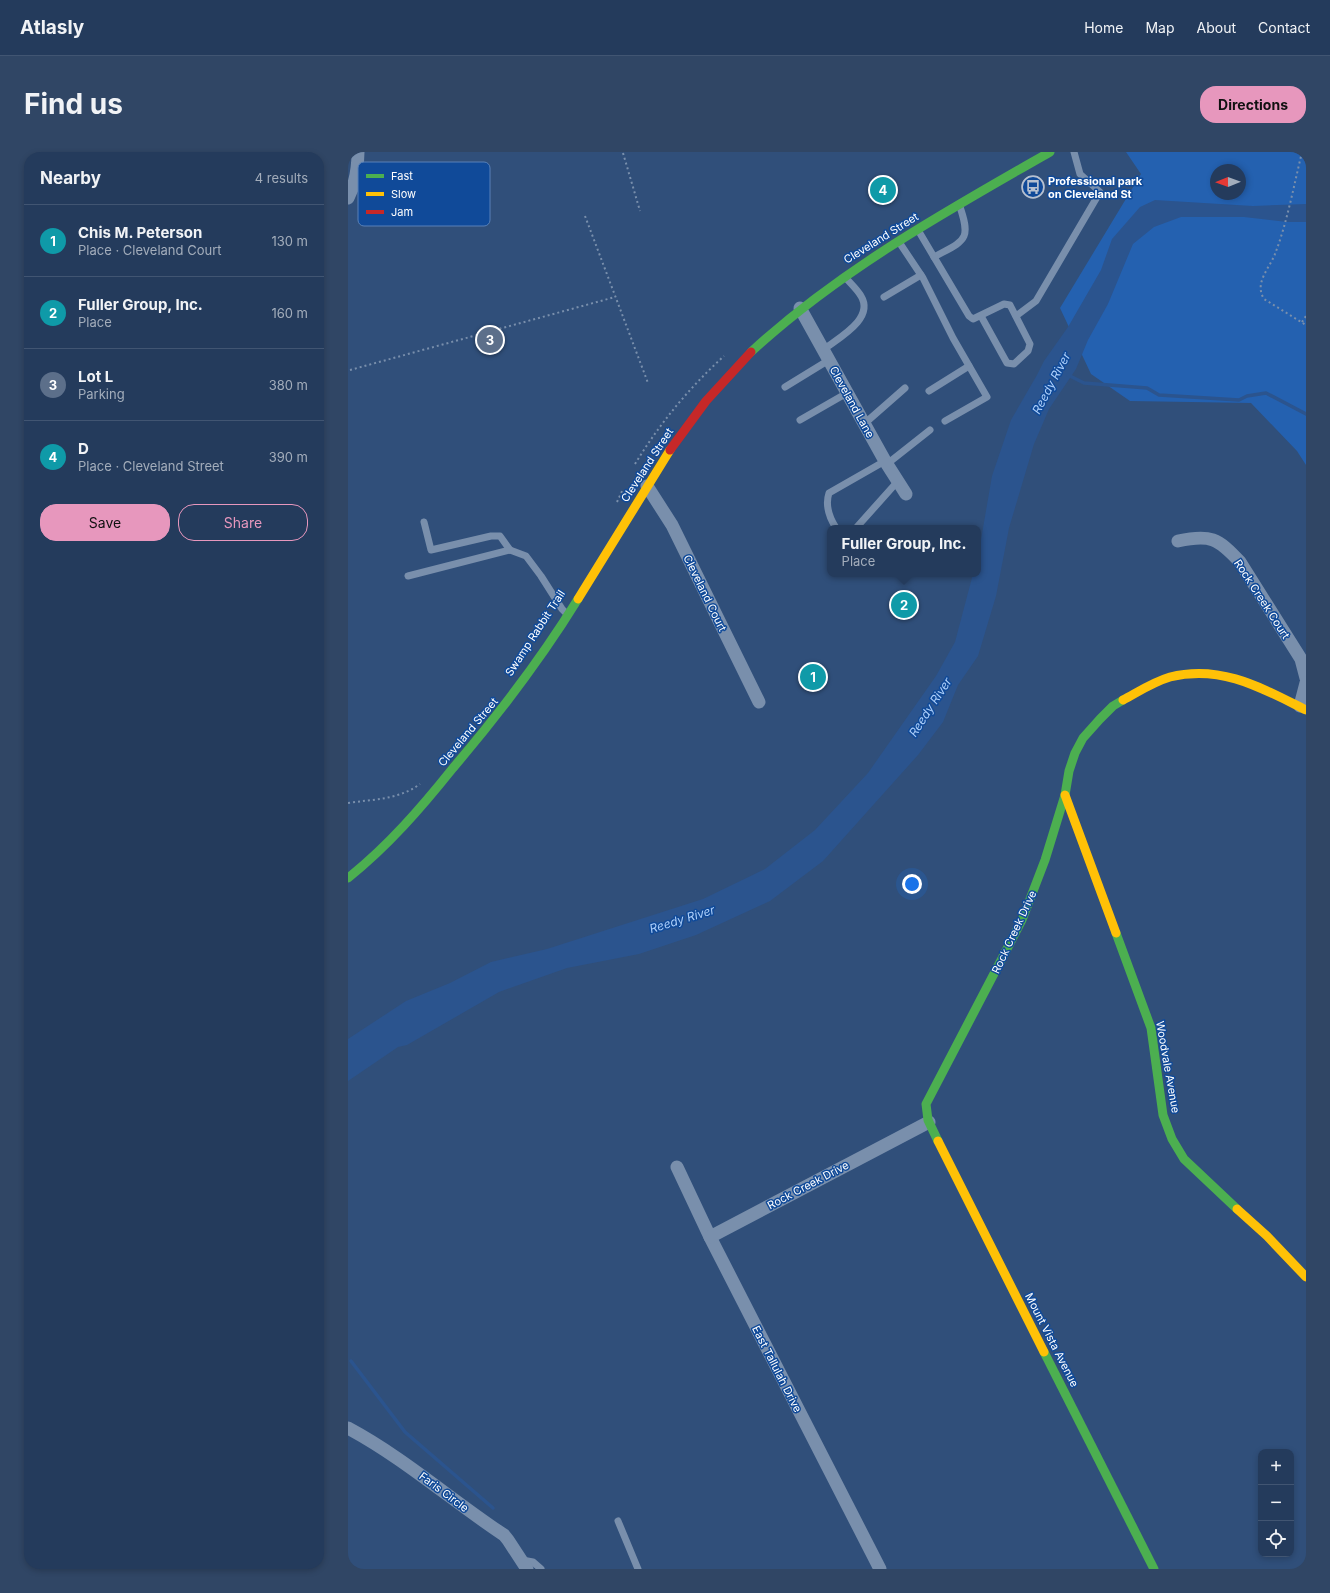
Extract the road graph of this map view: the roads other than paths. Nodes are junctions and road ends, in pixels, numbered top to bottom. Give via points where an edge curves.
1 (358, 152) edge
2 (1050, 152) edge
3 (1074, 152) edge
4 (348, 198) edge
5 (960, 204) junction
6 (917, 229) junction
7 (897, 240) junction
8 (934, 257) junction
9 (844, 275) junction
10 (921, 275) junction
11 (884, 297) dead end
12 (800, 308) junction
13 (981, 316) junction
14 (1016, 316) junction
15 (826, 355) junction
16 (969, 366) junction
17 (785, 386) dead end
18 (905, 388) dead end
19 (929, 391) dead end
20 (847, 393) junction
21 (800, 420) dead end
22 (945, 421) dead end
23 (864, 424) junction
24 (930, 430) dead end
25 (886, 463) junction
26 (898, 481) junction
27 (647, 486) junction
28 (906, 494) dead end
29 (424, 522) dead end
30 (834, 525) edge
31 (859, 525) edge
32 (1178, 541) dead end
33 (510, 550) junction
34 (408, 576) dead end
35 (569, 615) junction
36 (1306, 678) edge
37 (1306, 683) edge
38 (759, 702) dead end
39 (1303, 708) edge
40 (1066, 795) junction
41 (348, 878) edge
42 (929, 1122) junction
43 (677, 1168) dead end
44 (710, 1237) junction
45 (1306, 1277) edge
46 (348, 1428) edge
47 (618, 1521) dead end
48 (525, 1565) edge
49 (542, 1569) edge
50 (638, 1569) edge
51 (880, 1569) edge
52 (1154, 1569) edge

1 - 4 street via 358,170
2 - 5 street, Cleveland Street
3 - 14 lane via 1080,174 1100,192 1036,301
5 - 6 street, Cleveland Street
5 - 8 lane via 966,222 966,233 962,242
6 - 7 street, Cleveland Street
6 - 8 lane
7 - 9 street, Cleveland Street
7 - 10 lane
8 - 13 lane via 969,316 973,319
9 - 12 street, Cleveland Street
9 - 15 lane via 861,297 863,314
10 - 11 lane
10 - 16 lane
12 - 15 street, Cleveland Lane
12 - 27 street, Cleveland Street via 734,368 704,403
13 - 14 lane via 1004,304 1010,305
13 - 14 lane via 1007,363 1014,364 1028,351 1030,344
15 - 17 lane
15 - 20 street, Cleveland Lane
16 - 19 lane
16 - 22 lane via 987,397
18 - 23 lane
20 - 21 lane
20 - 23 street, Cleveland Lane
23 - 25 street, Cleveland Lane
24 - 25 lane
25 - 26 street, Cleveland Lane
25 - 30 lane via 829,493 826,502
26 - 28 street, Cleveland Lane
26 - 31 lane
27 - 35 street, Cleveland Street
27 - 38 street, Cleveland Court via 672,526
29 - 33 lane via 430,550 500,536
32 - 36 street, Rock Creek Court via 1198,536 1213,540 1228,549 1240,562 1301,659
33 - 34 lane
33 - 35 lane via 526,556 562,609
35 - 41 street, Cleveland Street via 528,677 414,815 384,847
37 - 39 street
39 - 40 street, Rock Creek Drive via 1247,681 1215,674 1183,674 1157,682 1113,706 1083,738 1069,771
40 - 42 street, Rock Creek Drive via 1022,920 926,1104 925,1112
40 - 45 street, Woodvale Avenue via 1151,1028 1163,1115 1172,1139 1184,1159 1200,1176 1267,1236
42 - 44 street, Rock Creek Drive
42 - 52 street, Mount Vista Avenue
43 - 44 street, East Tallulah Drive
44 - 51 street, East Tallulah Drive
46 - 48 street, Faris Circle via 402,1461 470,1513 504,1535
47 - 50 lane
48 - 49 lane via 533,1562

